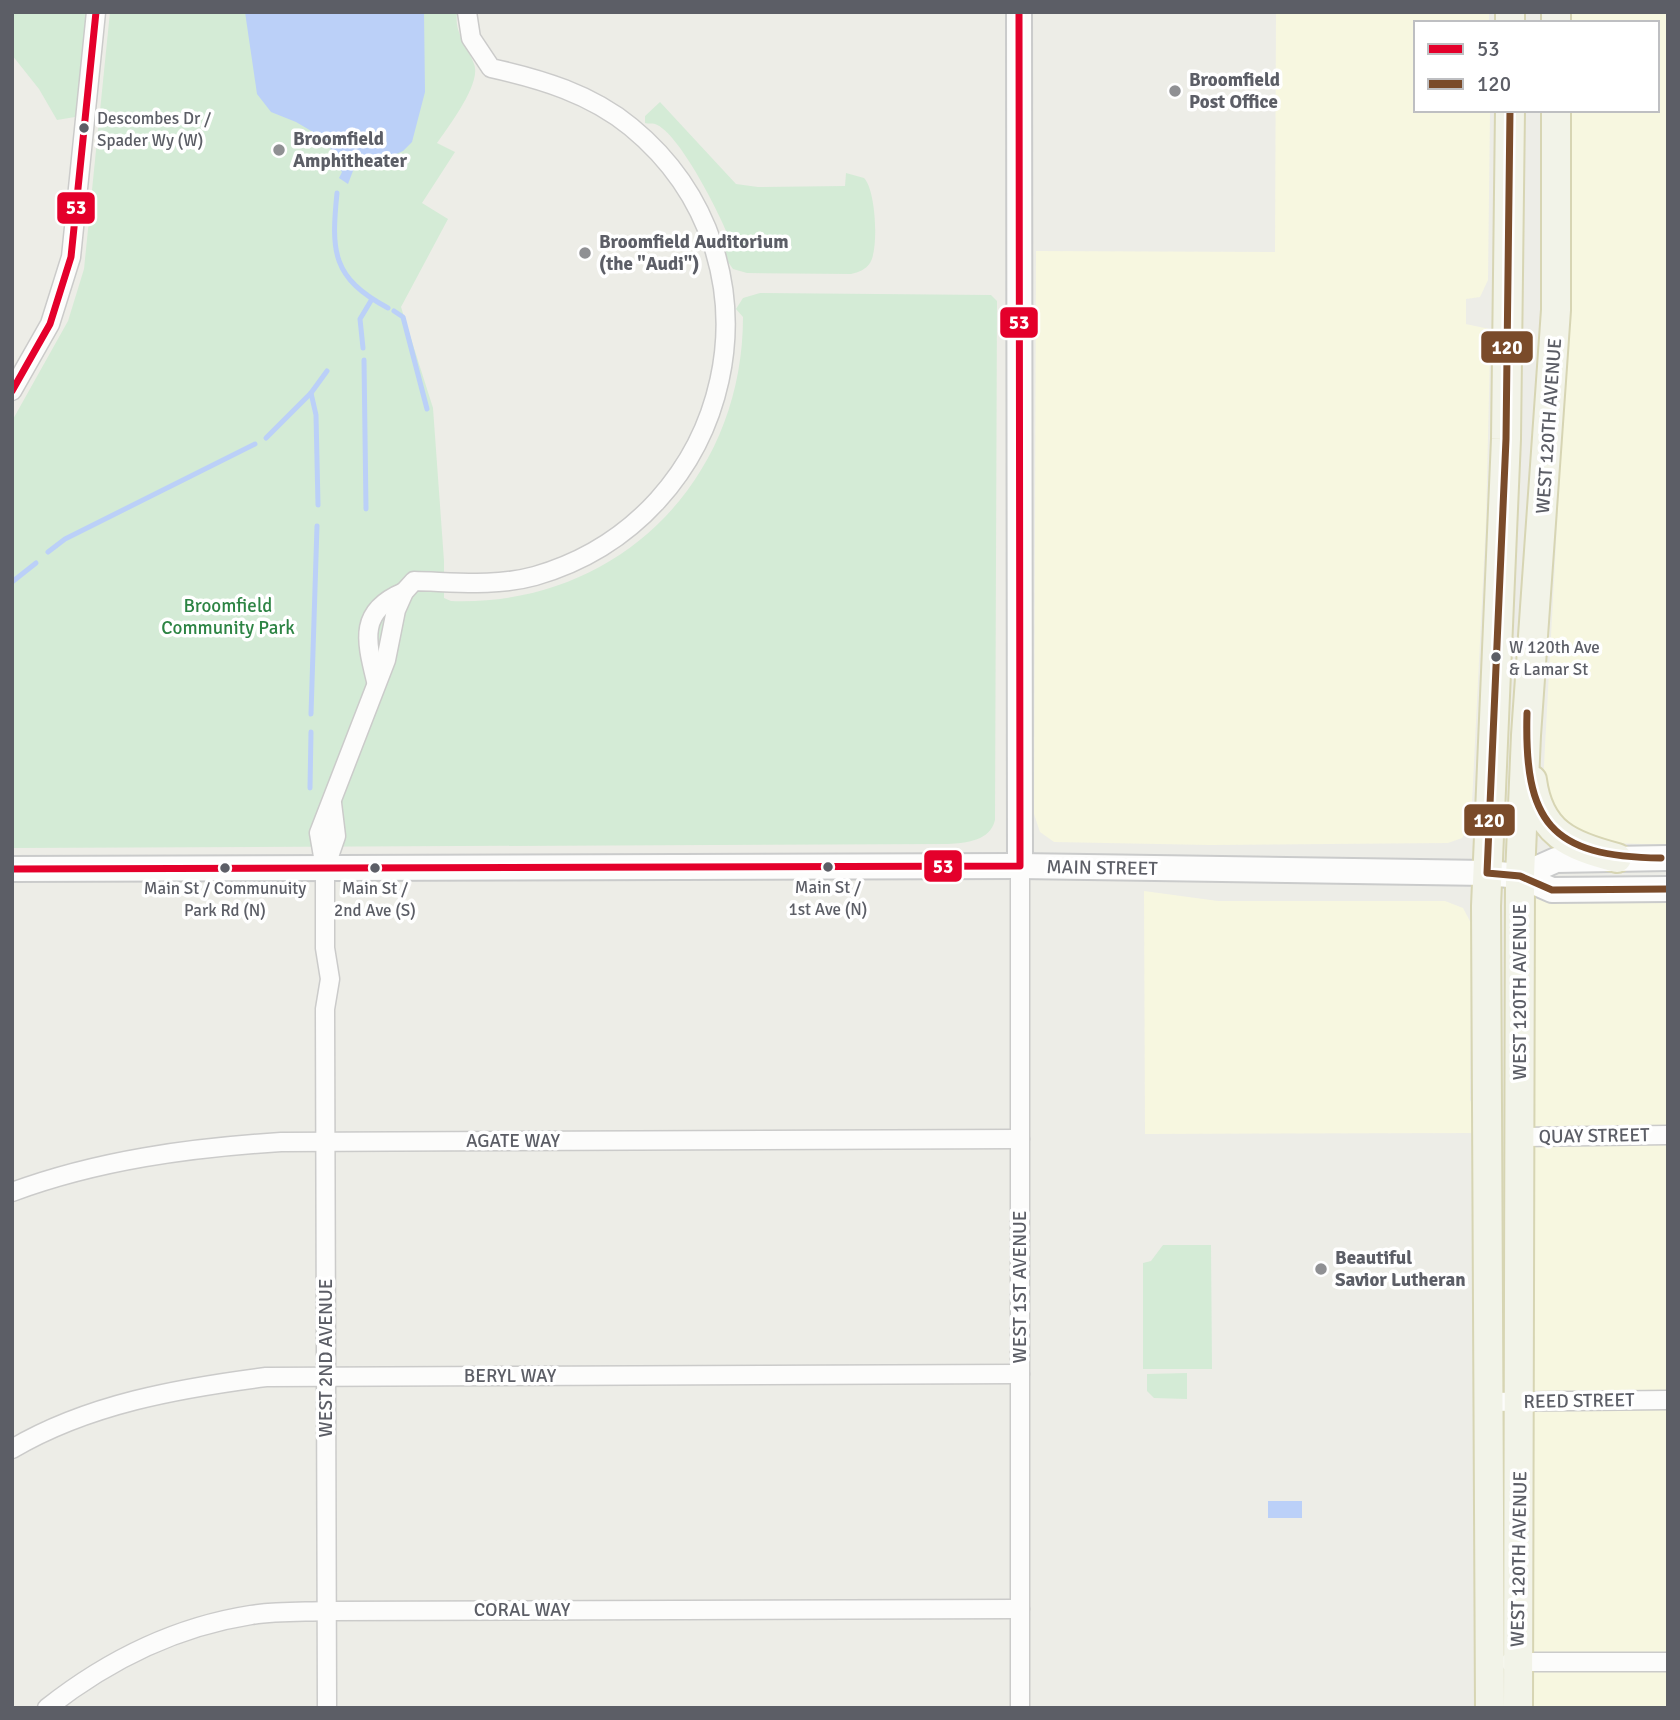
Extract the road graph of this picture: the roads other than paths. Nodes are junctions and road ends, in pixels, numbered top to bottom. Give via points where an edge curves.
1 (96, 12) edge
2 (467, 12) edge
3 (1019, 12) edge
4 (1510, 112) edge
5 (1556, 112) edge
6 (12, 391) edge
7 (1526, 735) junction
8 (1617, 858) junction
9 (1668, 858) edge
10 (1020, 866) junction
11 (325, 868) junction
12 (12, 869) edge
13 (1487, 873) junction
14 (1520, 876) junction
15 (1668, 889) edge
16 (1668, 1135) edge
17 (1520, 1137) junction
18 (1020, 1139) junction
19 (325, 1141) junction
20 (12, 1192) edge
21 (1020, 1374) junction
22 (326, 1377) junction
23 (1668, 1400) edge
24 (1520, 1401) junction
25 (1490, 1402) junction
26 (12, 1449) edge
27 (1020, 1609) junction
28 (327, 1611) junction
29 (1490, 1662) junction
30 (1518, 1662) junction
31 (1668, 1662) edge
32 (47, 1708) edge
33 (327, 1708) edge
34 (1020, 1708) edge
35 (1490, 1708) edge
36 (1518, 1708) edge

1 - 6 street via 71,257 50,324
2 - 11 street, WEST 2ND AVENUE via 471,38 491,68 558,85 607,110 641,136 684,185 724,283 723,367 710,414 692,453 663,496 628,529 595,551 535,576 478,584 415,581 404,592 386,599 369,624 376,681 332,803 336,836
3 - 10 main road
4 - 13 main road, WEST 120TH AVENUE via 1506,439
5 - 7 main road, WEST 120TH AVENUE via 1556,310
7 - 8 main road via 1536,804 1543,817 1570,844
7 - 14 main road, WEST 120TH AVENUE
8 - 9 main road, MAIN STREET
8 - 14 main road, MAIN STREET via 1556,860
10 - 11 main road, MAIN STREET
10 - 13 main road, MAIN STREET
10 - 18 street, WEST 1ST AVENUE
11 - 12 main road, MAIN STREET
11 - 19 street, WEST 2ND AVENUE via 325,948 330,979 325,1009
13 - 14 main road, MAIN STREET
13 - 25 main road, WEST 120TH AVENUE
14 - 15 main road, MAIN STREET via 1552,890
14 - 17 main road, WEST 120TH AVENUE
16 - 17 street, QUAY STREET
17 - 24 main road, WEST 120TH AVENUE
18 - 19 street, AGATE WAY
18 - 21 street, WEST 1ST AVENUE
19 - 20 street, AGATE WAY via 167,1153 108,1163
19 - 22 street, WEST 2ND AVENUE
21 - 22 street, BERYL WAY
21 - 27 street, WEST 1ST AVENUE
22 - 26 street, BERYL WAY via 266,1377 199,1385 98,1411
22 - 28 street, WEST 2ND AVENUE
23 - 24 street, REED STREET
24 - 25 street, REED STREET
24 - 30 main road, WEST 120TH AVENUE
25 - 29 main road, WEST 120TH AVENUE
27 - 28 street, CORAL WAY
27 - 34 street, WEST 1ST AVENUE
28 - 32 street, CORAL WAY via 253,1615 192,1628 131,1651 84,1678
28 - 33 street, WEST 2ND AVENUE
29 - 30 street
29 - 35 main road, WEST 120TH AVENUE
30 - 31 street
30 - 36 main road, WEST 120TH AVENUE

